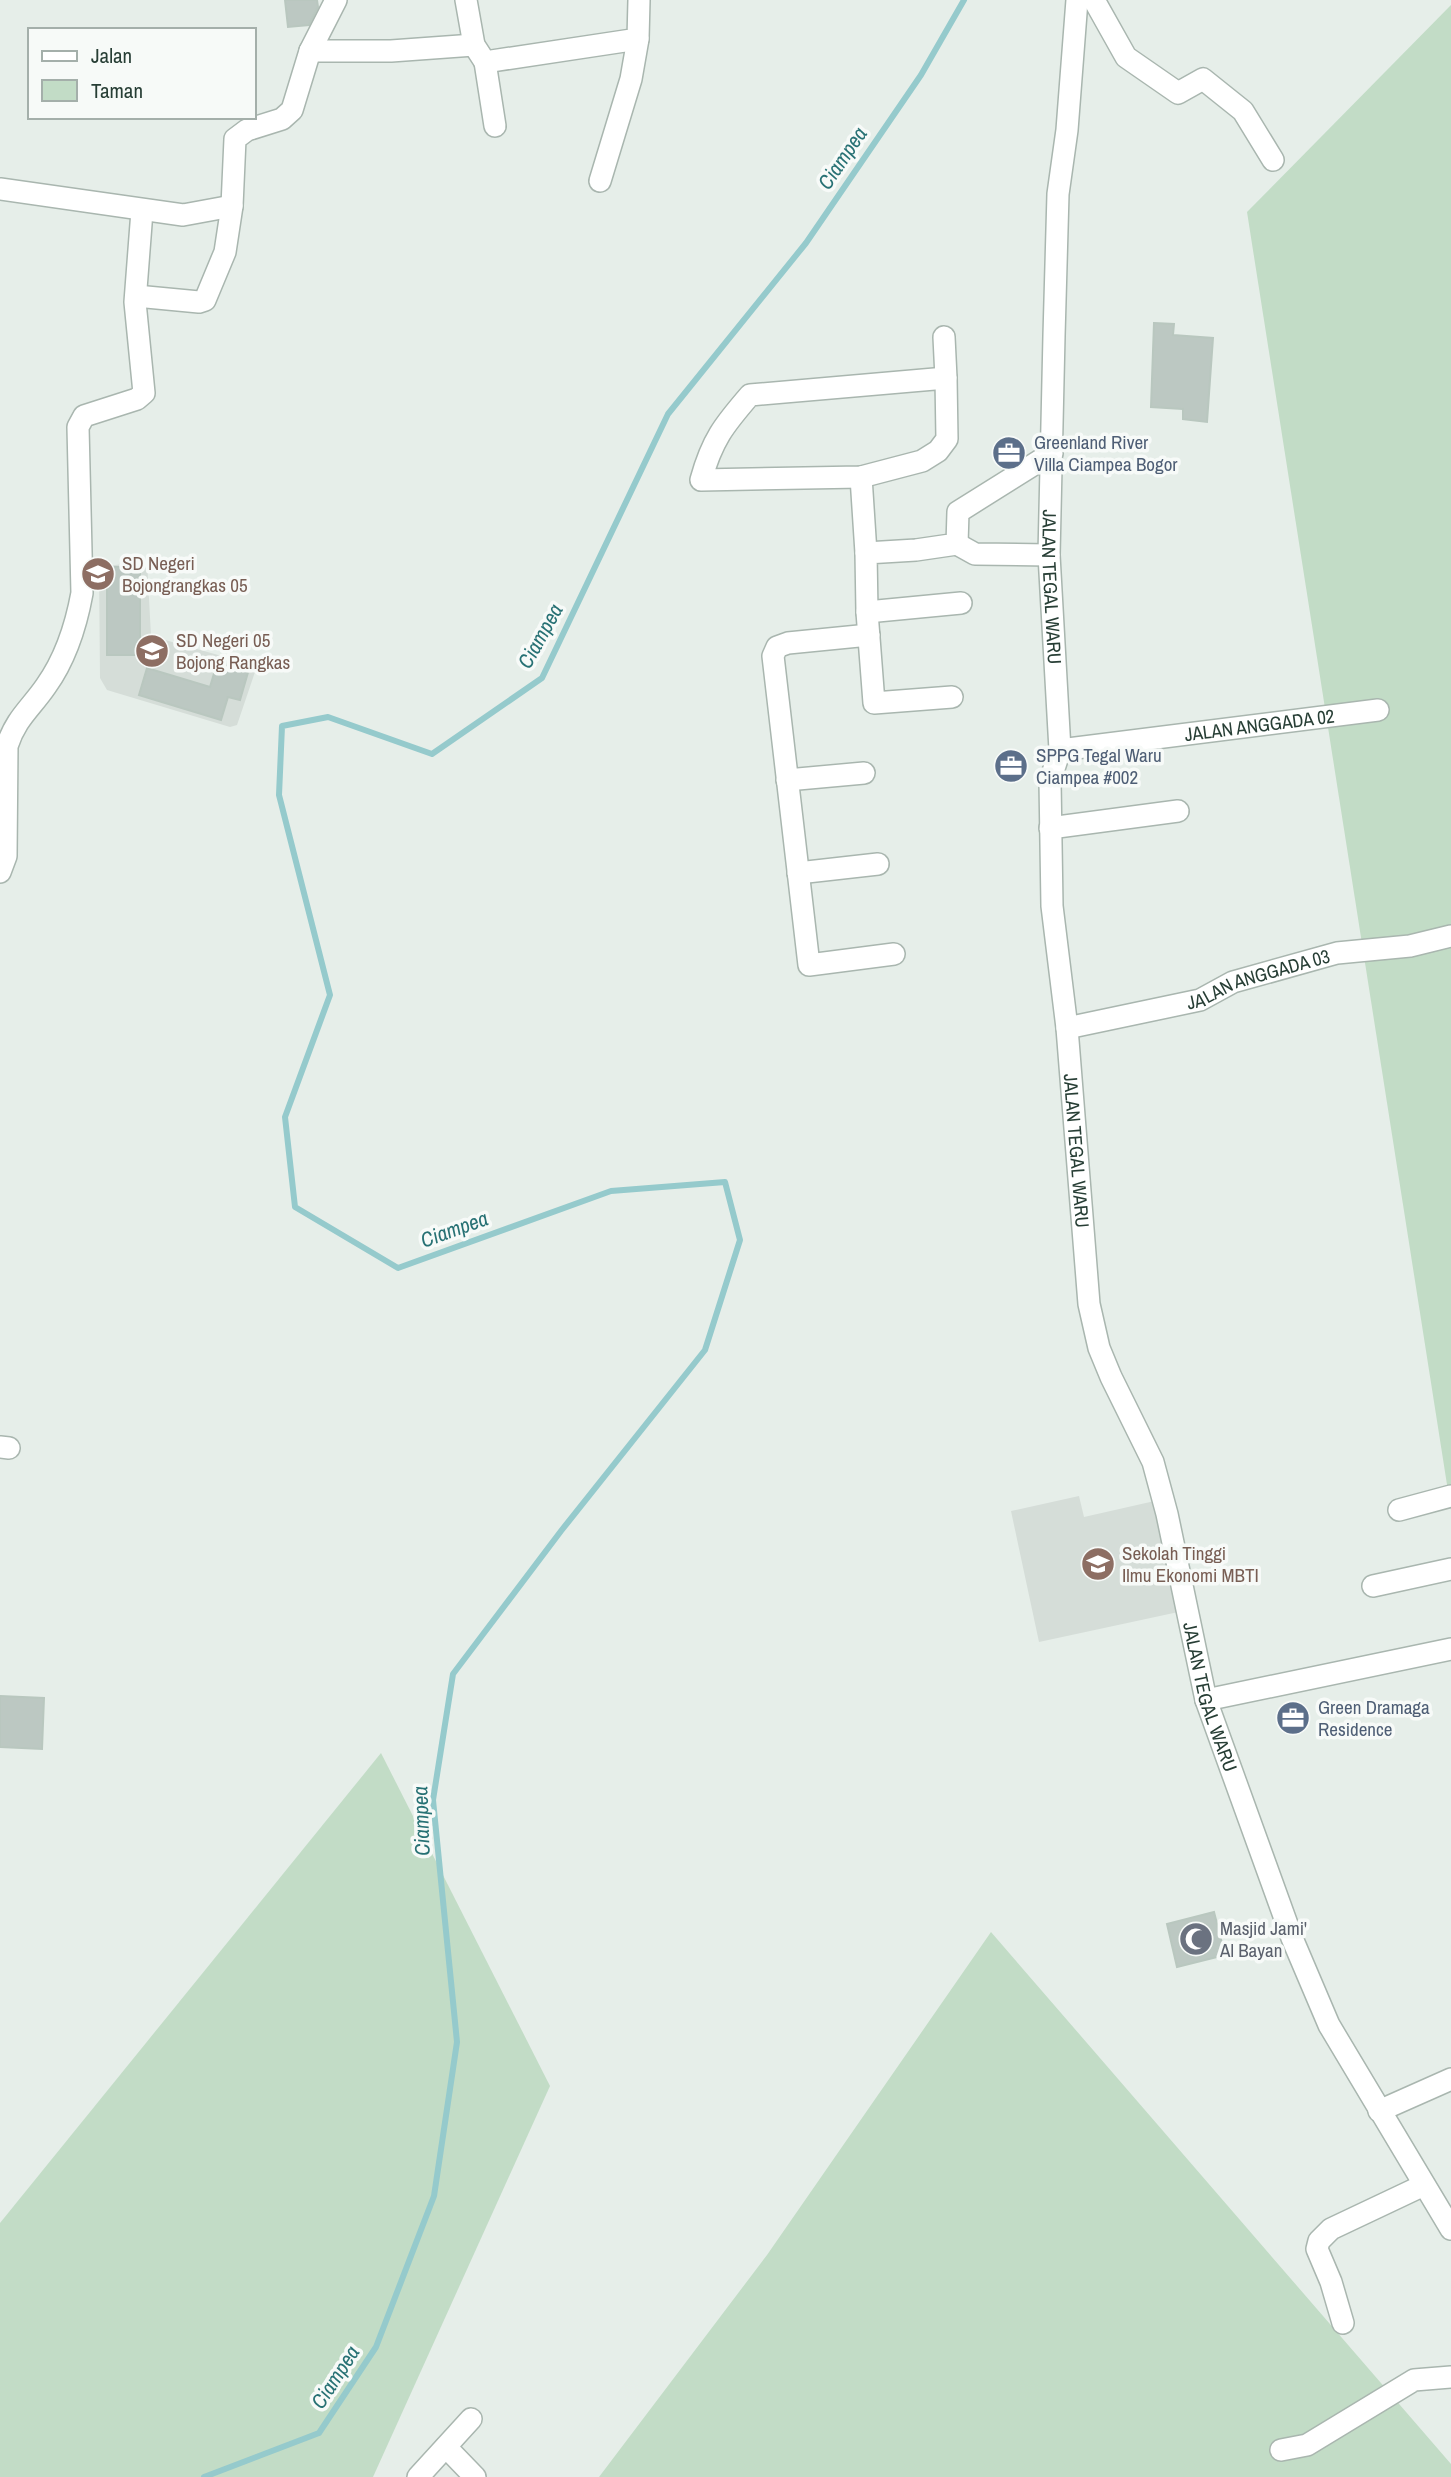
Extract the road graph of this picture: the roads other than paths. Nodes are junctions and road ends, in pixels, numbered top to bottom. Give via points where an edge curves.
1 (336, 0) edge
2 (466, 0) edge
3 (639, 0) edge
4 (1077, 0) edge
5 (1094, 0) edge
6 (638, 39) junction
7 (310, 51) junction
8 (479, 54) junction
9 (495, 126) dead end
10 (1273, 160) dead end
11 (600, 181) dead end
12 (0, 189) edge
13 (233, 206) junction
14 (142, 211) junction
15 (136, 296) junction
16 (944, 337) dead end
17 (946, 378) junction
18 (1052, 453) junction
19 (861, 477) junction
20 (957, 544) junction
21 (866, 553) junction
22 (1049, 555) junction
23 (961, 603) dead end
24 (867, 612) junction
25 (869, 635) junction
26 (952, 697) dead end
27 (1378, 710) dead end
28 (1060, 750) junction
29 (864, 773) dead end
30 (787, 780) junction
31 (1178, 811) dead end
32 (1050, 828) junction
33 (877, 864) dead end
34 (0, 872) edge
35 (798, 873) junction
36 (1451, 936) edge
37 (894, 954) dead end
38 (1067, 1028) junction
39 (1451, 1496) edge
40 (1399, 1510) dead end
41 (1451, 1569) edge
42 (1373, 1586) dead end
43 (1451, 1649) edge
44 (1206, 1700) junction
45 (1451, 2079) edge
46 (1379, 2111) junction
47 (1424, 2185) junction
48 (1451, 2229) edge
49 (1343, 2323) dead end
50 (1451, 2377) edge
51 (471, 2419) dead end
52 (446, 2447) junction
53 (1281, 2450) dead end
54 (418, 2477) edge
55 (475, 2477) edge

1 - 7 street
2 - 8 street
3 - 6 street
4 - 18 street, JALAN TEGAL WARU via 1058,194
5 - 10 street via 1126,57 1178,93 1203,79 1243,111
6 - 8 street
6 - 11 street via 631,79
7 - 8 street
7 - 13 street via 289,114 242,132 236,139
8 - 9 street
12 - 14 street
13 - 14 street via 183,215
13 - 15 street via 225,252 205,300
14 - 15 street
15 - 34 street via 144,393 79,421 79,611 66,651 22,714 7,746 6,856
16 - 17 street
17 - 19 street via 947,439 938,451 922,461
17 - 19 street via 750,395 725,423 709,451 701,480
18 - 20 street via 958,512
18 - 22 street, JALAN TEGAL WARU
19 - 21 street
20 - 21 street
20 - 22 street via 975,554
21 - 24 street
22 - 28 street, JALAN TEGAL WARU
23 - 24 street
24 - 25 street
25 - 26 street via 874,703
25 - 30 street via 777,647 773,656
27 - 28 street, JALAN ANGGADA 02
28 - 32 street, JALAN TEGAL WARU via 1050,781
29 - 30 street
30 - 35 street
31 - 32 street
32 - 38 street, JALAN TEGAL WARU via 1052,906
33 - 35 street
35 - 37 street via 809,965
36 - 38 street, JALAN ANGGADA 03 via 1410,946 1337,953 1233,982 1200,1000
38 - 44 street, JALAN TEGAL WARU via 1089,1304 1099,1348 1159,1483
39 - 40 street
41 - 42 street
43 - 44 street
44 - 46 street, JALAN TEGAL WARU via 1309,1979 1329,2025
45 - 46 street
46 - 47 street, JALAN TEGAL WARU
47 - 48 street, JALAN TEGAL WARU
47 - 49 street via 1331,2229 1319,2241 1317,2249
50 - 53 street via 1415,2380 1307,2445
51 - 52 street
52 - 54 street
52 - 55 street

